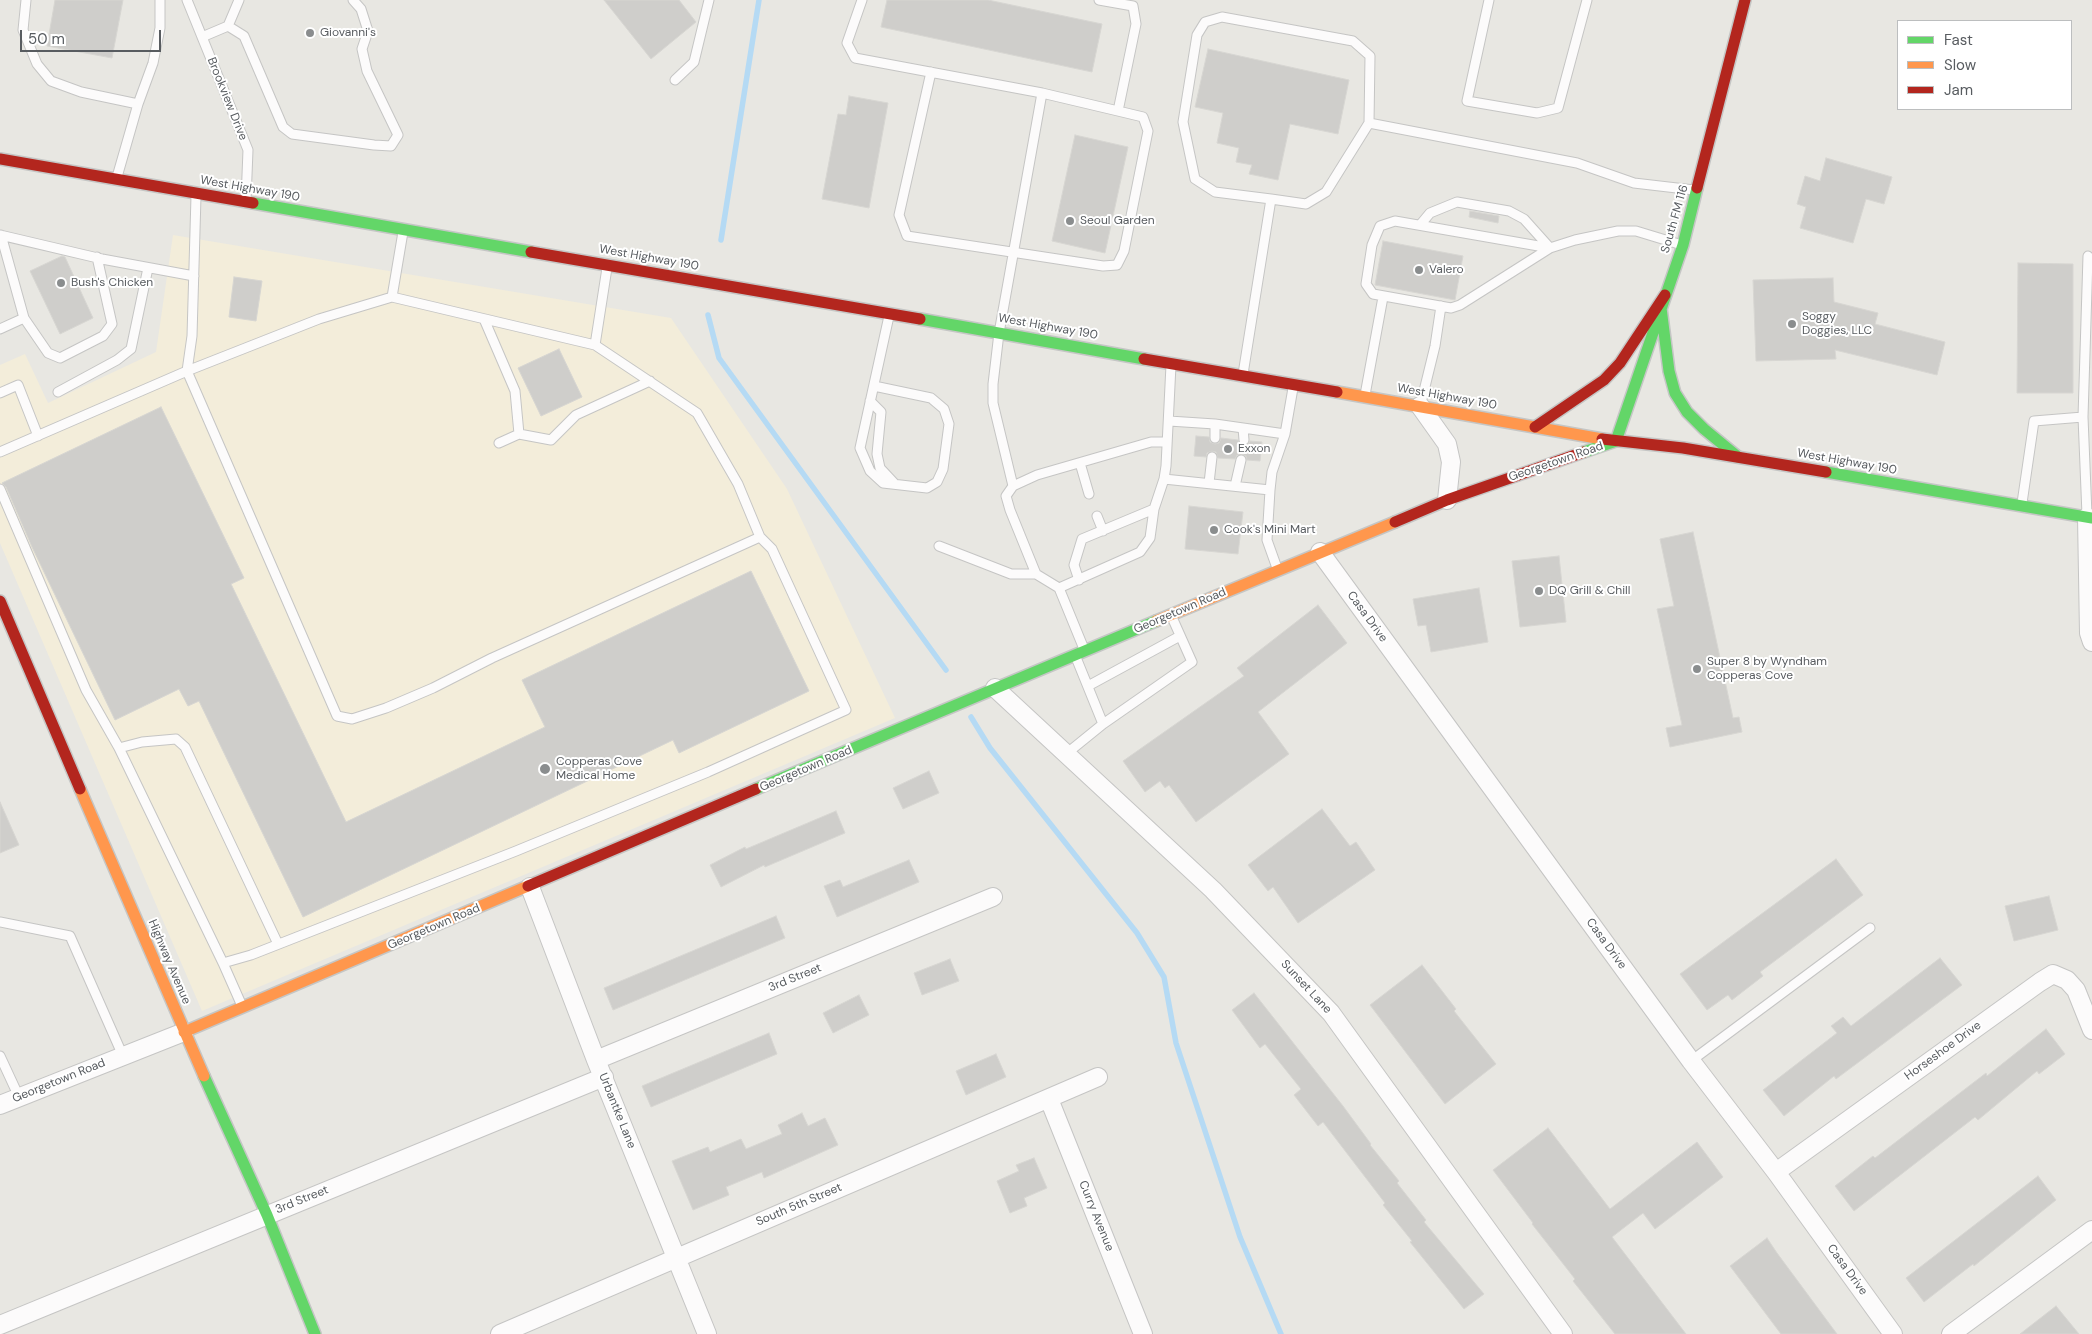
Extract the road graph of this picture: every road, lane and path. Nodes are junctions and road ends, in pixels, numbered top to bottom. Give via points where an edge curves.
1 (26, 0) edge
2 (160, 0) edge
3 (187, 0) edge
4 (239, 0) edge
5 (353, 0) edge
6 (709, 0) edge
7 (862, 0) edge
8 (1099, 0) edge
9 (1489, 0) edge
10 (1587, 0) edge
11 (1745, 0) edge
12 (228, 26) junction
13 (202, 36) junction
14 (931, 72) junction
15 (675, 80) dead end
16 (1042, 93) junction
17 (138, 104) junction
18 (1118, 111) junction
19 (1369, 123) junction
20 (0, 159) edge
21 (117, 180) junction
22 (1697, 191) junction
23 (196, 193) junction
24 (1271, 199) junction
25 (246, 202) junction
26 (1420, 225) junction
27 (404, 229) junction
28 (1, 235) edge
29 (1682, 245) junction
30 (1550, 248) junction
31 (1013, 252) junction
32 (2088, 256) dead end
33 (97, 257) junction
34 (608, 265) junction
35 (148, 268) junction
36 (194, 276) junction
37 (1666, 295) junction
38 (392, 297) junction
39 (1383, 297) junction
40 (1441, 306) junction
41 (1661, 308) junction
42 (889, 314) junction
43 (24, 318) junction
44 (484, 319) junction
45 (0, 329) edge
46 (999, 333) junction
47 (595, 345) junction
48 (1172, 363) junction
49 (187, 371) junction
50 (1243, 375) junction
51 (650, 381) junction
52 (874, 386) junction
53 (1294, 386) junction
54 (58, 392) dead end
55 (0, 394) edge
56 (1365, 396) junction
57 (870, 402) junction
58 (1420, 406) junction
59 (2083, 418) junction
60 (1169, 421) junction
61 (1215, 424) junction
62 (1535, 427) junction
63 (1243, 428) junction
64 (519, 434) junction
65 (1285, 434) junction
66 (38, 436) junction
67 (1215, 438) dead end
68 (1244, 440) dead end
69 (1616, 441) junction
70 (1167, 442) junction
71 (499, 443) dead end
72 (0, 452) edge
73 (1212, 457) dead end
74 (1740, 458) junction
75 (1241, 460) dead end
76 (1080, 463) junction
77 (1164, 479) junction
78 (1209, 483) junction
79 (895, 484) junction
80 (1013, 486) junction
81 (1235, 486) junction
82 (0, 488) edge
83 (1270, 490) junction
84 (1089, 494) dead end
85 (1447, 500) junction
86 (2021, 506) junction
87 (1154, 509) junction
88 (1097, 516) dead end
89 (2090, 518) edge
90 (1103, 531) junction
91 (760, 537) junction
92 (939, 546) dead end
93 (1320, 552) junction
94 (1278, 570) junction
95 (1036, 574) junction
96 (1079, 580) junction
97 (1059, 588) junction
98 (2090, 592) edge
99 (0, 600) edge
100 (1171, 615) junction
101 (1180, 636) junction
102 (2092, 642) edge
103 (1080, 653) junction
104 (1088, 686) junction
105 (995, 688) junction
106 (1103, 724) junction
107 (119, 748) junction
108 (1066, 754) junction
109 (530, 887) junction
110 (994, 897) dead end
111 (0, 922) edge
112 (1870, 928) dead end
113 (278, 944) junction
114 (222, 963) junction
115 (243, 1007) junction
116 (2092, 1030) edge
117 (184, 1032) junction
118 (0, 1056) edge
119 (123, 1056) junction
120 (596, 1060) junction
121 (1691, 1061) junction
122 (604, 1077) junction
123 (1098, 1077) dead end
124 (19, 1097) junction
125 (1049, 1099) junction
126 (0, 1105) edge
127 (1776, 1172) junction
128 (267, 1214) junction
129 (2092, 1230) edge
130 (677, 1258) junction
131 (0, 1325) edge
132 (1138, 1332) edge
133 (315, 1334) edge
134 (500, 1334) edge
135 (707, 1334) edge
136 (1563, 1334) edge
137 (1893, 1334) edge
138 (1952, 1334) edge

1 - 17 lane via 23,30 37,64 51,81 81,92
2 - 17 lane via 160,28 154,63
3 - 13 lane, Brookview Drive
4 - 12 lane
5 - 12 lane via 361,9 368,31 362,49 367,71 398,135 391,146 292,134 283,127 244,36
6 - 15 lane via 694,62
7 - 14 lane via 847,43 855,58
8 - 18 lane via 1132,6 1136,24
9 - 10 lane via 1467,101 1537,113 1558,108
11 - 22 main road, South FM 116
12 - 13 lane
13 - 25 lane, Brookview Drive via 248,150
14 - 16 lane
14 - 31 lane via 899,215 907,236
16 - 18 lane
16 - 31 lane
17 - 21 lane
18 - 31 lane via 1143,117 1148,131 1124,251 1117,265 1103,266
19 - 22 lane via 1576,163 1634,183
19 - 24 lane via 1326,192 1306,204
19 - 24 lane via 1370,56 1353,41 1222,16 1205,22 1197,35 1183,122 1195,178 1215,192
20 - 21 main road, West Highway 190
21 - 23 main road, West Highway 190
22 - 29 main road, South FM 116
23 - 25 main road, West Highway 190
23 - 36 lane
24 - 50 lane
25 - 27 main road, West Highway 190
26 - 30 lane
26 - 30 lane via 1430,213 1457,202 1509,211 1524,219
26 - 39 lane via 1395,220 1380,226 1372,245 1366,284 1373,294
27 - 34 main road, West Highway 190
27 - 38 lane
28 - 33 lane
28 - 43 lane
29 - 30 lane via 1636,231 1575,240
29 - 37 main road, South FM 116
30 - 40 lane via 1460,305 1451,308
31 - 46 lane
32 - 59 lane
33 - 35 lane
33 - 43 lane via 112,324 103,336 60,358 48,353
34 - 42 main road, West Highway 190
34 - 47 lane
35 - 36 lane
35 - 54 lane via 131,349
36 - 49 lane
37 - 41 main road, South FM 116
37 - 62 main road via 1620,363 1604,380
38 - 44 lane
38 - 49 lane via 319,319
39 - 40 lane
39 - 56 lane
40 - 58 lane
41 - 69 main road, South FM 116
41 - 74 main road via 1675,393 1687,412 1704,429
42 - 46 main road, West Highway 190
42 - 52 lane
43 - 45 lane
44 - 47 lane
44 - 64 lane via 515,391
46 - 48 main road, West Highway 190
46 - 80 lane via 993,403
47 - 51 lane
48 - 50 main road, West Highway 190
48 - 60 lane
49 - 66 lane
49 - 91 lane via 337,716 352,719 386,708
50 - 53 main road, West Highway 190
51 - 64 lane via 576,414 551,440
51 - 91 lane via 698,412 738,484
52 - 57 lane
52 - 79 lane via 931,398 944,409 949,424 943,469 937,482 926,488
53 - 56 main road, West Highway 190
53 - 65 lane
55 - 66 lane via 18,385
56 - 58 main road, West Highway 190
57 - 79 lane via 881,412 877,454 880,468
57 - 79 lane via 860,448 870,471 883,482
58 - 62 main road, West Highway 190
58 - 85 street via 1447,444 1452,462
59 - 86 lane via 2034,421
59 - 89 lane
60 - 61 lane
60 - 70 lane
61 - 63 lane
61 - 67 lane
62 - 69 main road, West Highway 190
63 - 65 lane
63 - 68 lane
64 - 71 lane
65 - 83 lane via 1272,472
66 - 72 lane
69 - 74 main road, West Highway 190
69 - 85 main road, Georgetown Road
70 - 76 lane via 1151,442
70 - 77 lane
73 - 78 lane
74 - 86 main road, West Highway 190
75 - 81 lane
76 - 80 lane
76 - 84 lane
77 - 78 lane
77 - 87 lane
78 - 81 lane
80 - 95 lane via 1006,496
81 - 83 lane
82 - 107 lane via 86,690
83 - 94 lane via 1267,540
85 - 93 main road, Georgetown Road
86 - 89 main road, West Highway 190
87 - 90 lane
87 - 96 lane via 1150,538 1140,552
88 - 90 lane
89 - 98 street
90 - 96 lane via 1082,540 1074,565
91 - 113 lane via 772,550 846,710 562,833
92 - 95 lane via 1011,574
93 - 94 main road, Georgetown Road
93 - 121 street, Casa Drive
94 - 100 main road, Georgetown Road
95 - 97 lane
96 - 97 lane
97 - 103 lane
98 - 102 street via 2089,633
99 - 117 main road, Highway Avenue
100 - 101 lane
100 - 103 main road, Georgetown Road
101 - 104 lane
101 - 106 lane via 1192,662
103 - 104 lane
103 - 105 main road, Georgetown Road
104 - 106 lane
105 - 108 street, Sunset Lane
105 - 109 main road, Georgetown Road
106 - 108 lane
107 - 113 lane via 176,739 185,747
107 - 114 lane
108 - 136 street, Sunset Lane via 1213,890 1331,1013
109 - 115 main road, Georgetown Road
109 - 120 street, Urbantke Lane
110 - 120 street, 3rd Street
111 - 119 lane via 70,936
112 - 121 lane
113 - 114 lane
114 - 115 lane
115 - 117 main road, Georgetown Road
116 - 127 street, Horseshoe Drive via 2076,990 2068,980 2053,974
117 - 119 street, Georgetown Road
117 - 128 main road, Highway Avenue
118 - 124 lane
119 - 124 street, Georgetown Road
120 - 122 street, Urbantke Lane
121 - 127 street, Casa Drive
122 - 128 street, 3rd Street
122 - 130 street, Urbantke Lane
123 - 125 street, South 5th Street
124 - 126 street, Georgetown Road
125 - 130 street, South 5th Street
125 - 132 street, Curry Avenue
127 - 137 street, Casa Drive
128 - 131 street, 3rd Street
128 - 133 main road, Highway Avenue
129 - 138 street
130 - 134 street, South 5th Street
130 - 135 street, Urbantke Lane

